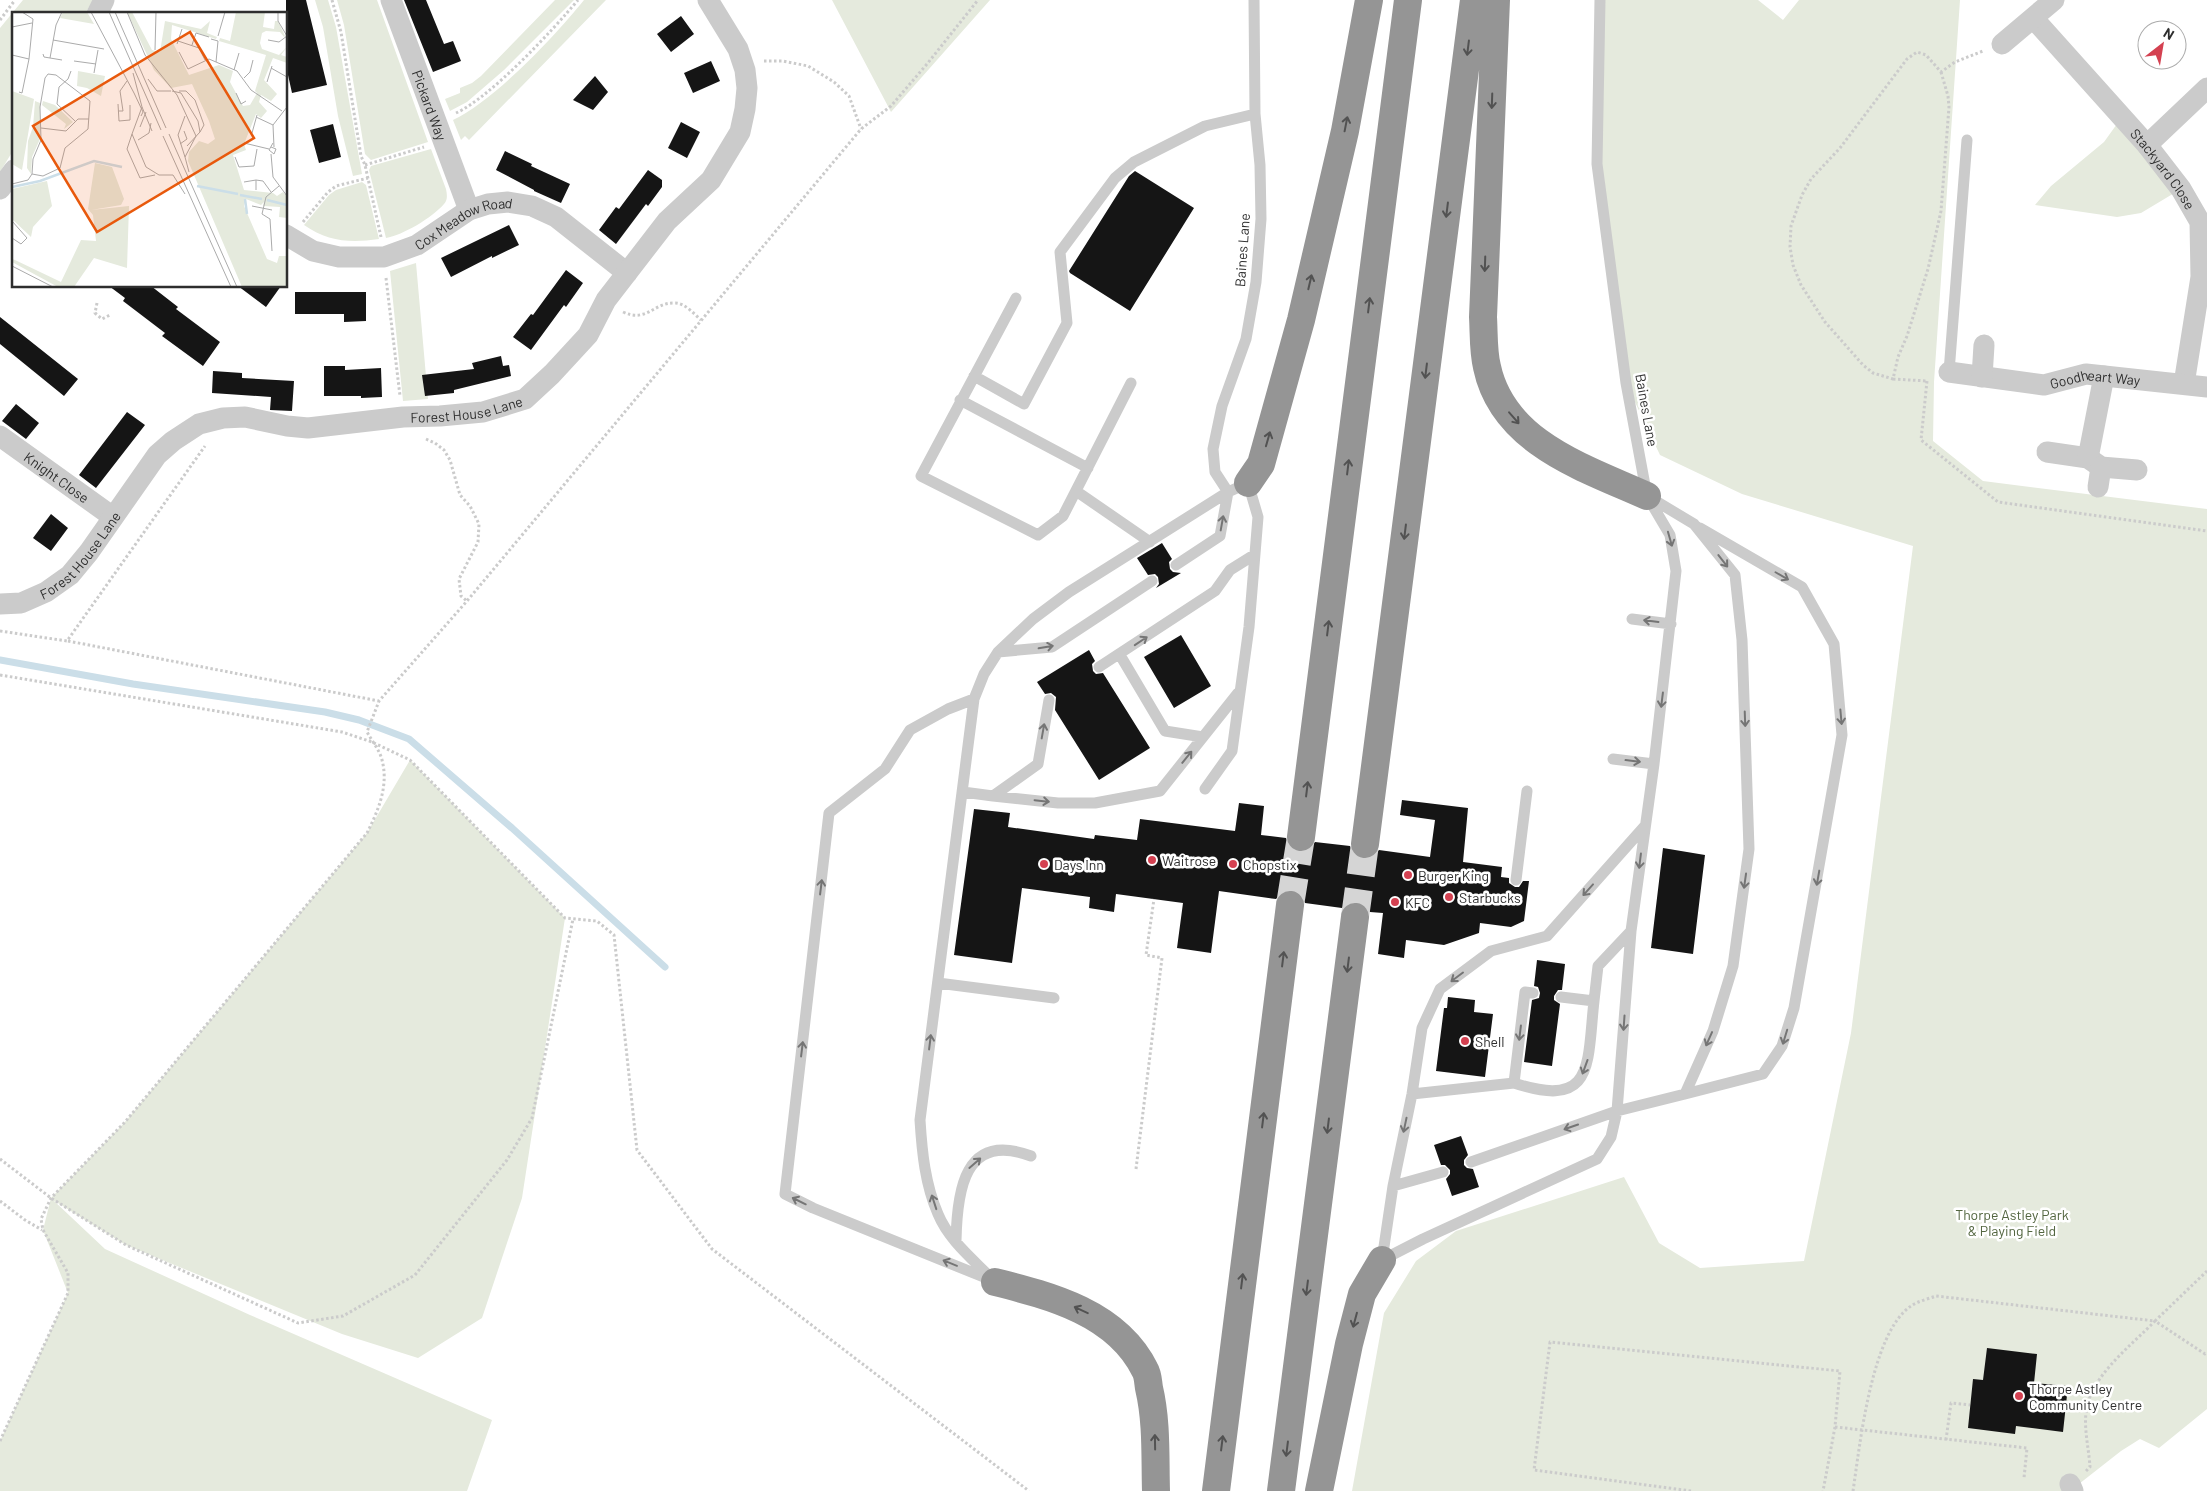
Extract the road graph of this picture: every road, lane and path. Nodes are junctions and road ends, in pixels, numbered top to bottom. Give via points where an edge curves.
1 (15, 0) edge
2 (104, 0) edge
3 (332, 0) edge
4 (392, 0) edge
5 (578, 0) edge
6 (708, 0) edge
7 (978, 0) edge
8 (1254, 0) edge
9 (1370, 0) edge
10 (1408, 0) edge
11 (1474, 0) edge
12 (1496, 0) edge
13 (1600, 0) edge
14 (2054, 0) edge
15 (98, 12) edge
16 (2034, 19) junction
17 (0, 20) edge
18 (2002, 44) joint
19 (745, 70) junction
20 (1941, 72) junction
21 (2207, 88) edge
22 (1254, 114) junction
23 (436, 121) junction
24 (860, 129) junction
25 (1967, 140) dead end
26 (444, 141) junction
27 (2147, 145) junction
28 (365, 165) junction
29 (12, 173) edge
30 (368, 178) junction
31 (0, 189) edge
32 (469, 210) junction
33 (288, 236) edge
34 (384, 257) junction
35 (627, 273) junction
36 (2204, 277) edge
37 (1016, 298) dead end
38 (606, 300) junction
39 (97, 303) dead end
40 (110, 315) dead end
41 (701, 320) junction
42 (1984, 345) dead end
43 (1949, 372) junction
44 (974, 376) junction
45 (2104, 376) junction
46 (1982, 377) junction
47 (1893, 379) junction
48 (1927, 382) junction
49 (1131, 383) dead end
50 (2184, 384) junction
51 (2207, 387) edge
52 (960, 400) junction
53 (403, 417) junction
54 (200, 424) junction
55 (0, 436) edge
56 (2047, 452) dead end
57 (1088, 468) junction
58 (2137, 470) dead end
59 (2096, 471) junction
60 (1238, 488) junction
61 (1076, 491) junction
62 (1647, 496) junction
63 (113, 517) junction
64 (1694, 524) junction
65 (2207, 531) edge
66 (1150, 542) junction
67 (1254, 555) junction
68 (1176, 565) dead end
69 (1152, 581) dead end
70 (467, 601) junction
71 (0, 604) edge
72 (1632, 619) dead end
73 (1671, 624) junction
74 (0, 631) edge
75 (67, 641) junction
76 (998, 652) junction
77 (1120, 655) junction
78 (1100, 667) dead end
79 (0, 675) edge
80 (1239, 692) junction
81 (974, 699) junction
82 (1049, 700) dead end
83 (379, 701) junction
84 (1203, 737) junction
85 (372, 742) junction
86 (1613, 759) dead end
87 (1654, 764) junction
88 (1205, 789) dead end
89 (1526, 791) dead end
90 (963, 792) junction
91 (993, 796) junction
92 (1644, 828) junction
93 (1301, 837) tunnel mouth
94 (1365, 844) tunnel mouth
95 (1516, 880) dead end
96 (1154, 899) dead end
97 (1290, 905) tunnel mouth
98 (1355, 917) tunnel mouth
99 (573, 919) junction
100 (1631, 931) junction
101 (938, 983) junction
102 (1533, 993) dead end
103 (1561, 997) dead end
104 (1054, 998) dead end
105 (1594, 1001) junction
106 (1514, 1083) junction
107 (1412, 1094) junction
108 (1685, 1094) junction
109 (1617, 1112) junction
110 (1031, 1156) dead end
111 (0, 1159) edge
112 (1470, 1162) dead end
113 (1136, 1169) dead end
114 (1443, 1172) dead end
115 (1393, 1186) junction
116 (51, 1198) junction
117 (0, 1201) edge
118 (43, 1230) junction
119 (956, 1241) junction
120 (1382, 1260) junction
121 (2207, 1271) edge
122 (995, 1282) junction
123 (2155, 1321) junction
124 (2207, 1352) edge
125 (1970, 1406) dead end
126 (1835, 1428) junction
127 (1862, 1431) junction
128 (1946, 1440) junction
129 (0, 1441) edge
130 (2024, 1478) dead end
131 (2071, 1487) edge
132 (1029, 1491) edge
133 (1156, 1491) edge
134 (1216, 1491) edge
135 (1281, 1491) edge
136 (1319, 1491) edge
137 (1691, 1491) edge
138 (1823, 1491) edge
139 (1853, 1491) edge

1 - 17 path
2 - 15 street
3 - 28 path via 341,32 358,144
4 - 23 street, Pickard Way
5 - 23 path via 486,92 464,109
6 - 19 street, Forest House Lane via 738,49
7 - 24 path via 890,106
8 - 22 lane, Baines Lane
60 -> 9 highway via 1261,464 1301,320 1345,131
93 -> 10 highway
11 -> 94 highway
12 -> 62 highway via 1483,317 1487,368 1501,404 1529,436 1560,457
13 - 62 lane, Baines Lane via 1597,164 1626,383
14 - 16 street
16 - 18 street
16 - 27 street, Stackyard Close
18 - 20 path via 1955,62
19 - 24 path via 764,61 808,66 849,96
19 - 35 street, Forest House Lane via 747,88 740,132 712,180 667,221
20 - 47 path via 1949,107 1941,211 1928,269
20 - 47 path via 1926,55 1917,52 1907,59 1840,148 1812,179 1791,226 1790,247 1800,285 1863,365 1873,373
21 - 27 street
22 - 44 lane via 1205,126 1134,162 1115,178 1060,252 1067,323 1024,404
22 - 60 lane, Baines Lane via 1260,165 1261,219 1256,282 1246,340 1222,406 1213,449 1215,472
23 - 26 street, Pickard Way
24 - 41 path
25 - 43 lane
26 - 28 path
26 - 32 street, Pickard Way
27 - 36 street, Stackyard Close via 2182,188 2200,222
28 - 30 path
29 - 31 street
30 - 33 path via 336,186
30 - 34 path
32 - 34 street, Cox Meadow Road via 417,245
32 - 35 street, Cox Meadow Road via 508,202 532,206 556,217
33 - 34 street, Cox Meadow Road via 313,251 340,257
34 - 53 path
35 - 38 street, Forest House Lane
36 - 50 street, Stackyard Close
37 - 44 lane
38 - 41 path via 618,310 638,316 675,303
38 - 53 street, Forest House Lane via 588,335 525,399 483,412
39 - 40 path via 95,314 102,319
41 - 70 path
42 - 46 street
43 - 46 street, Goodheart Way
43 - 48 path via 1934,382
44 - 52 lane
45 - 46 street, Goodheart Way via 2086,374 2044,385
45 - 50 street, Goodheart Way
45 - 59 street
47 - 48 path
48 - 65 path via 1921,440 1998,502
49 - 57 lane
50 - 51 street, Goodheart Way
52 - 57 lane
52 - 61 lane via 921,476 1038,535 1063,516
53 - 54 street, Forest House Lane via 308,428 245,417
53 - 70 path via 408,431 414,436 435,443 444,450 460,495 479,524 478,542 459,579 461,596
54 - 63 street, Forest House Lane via 157,455
54 - 75 path via 205,448
55 - 63 street, Knight Close
56 - 59 street
57 - 61 lane
58 - 59 street
60 - 66 lane
60 - 67 lane, Baines Lane via 1258,517
68 -> 60 lane via 1220,536
61 - 66 lane
62 - 64 lane
62 -> 73 lane via 1670,535 1676,571
63 - 71 street, Forest House Lane via 70,575 46,592 21,603
64 -> 108 lane via 1734,575 1742,640 1750,849 1734,966 1713,1030
64 -> 108 lane via 1802,588 1834,644 1842,735 1794,1008 1782,1046 1763,1074
66 - 76 lane via 1069,592 1033,619
77 -> 67 lane via 1216,591 1230,570
67 - 80 lane, Baines Lane via 1249,627
76 -> 69 lane via 1052,646
70 - 83 path
73 -> 72 lane
73 -> 87 lane
74 - 75 path
75 - 83 path
76 - 81 lane
77 - 78 lane
77 - 84 lane via 1165,731
79 - 85 path via 342,732
80 - 84 lane
80 - 88 lane, Baines Lane via 1232,751
81 - 90 lane
122 -> 81 lane via 785,1194 829,812 886,769 910,730
91 -> 82 lane via 1038,764
83 - 85 path via 367,732
91 -> 84 lane via 1058,803 1095,802 1160,791
85 - 99 path via 410,760 565,918
85 - 116 path via 382,759 384,778 380,807 367,833 125,1122
86 -> 87 lane
87 - 92 lane
89 - 95 lane
90 - 91 lane
90 - 101 lane
92 -> 100 lane
92 -> 107 lane via 1546,936 1491,951 1440,989 1422,1028
96 - 113 path via 1146,955 1162,958
134 -> 97 highway
98 -> 135 highway
99 - 116 path via 532,1118 507,1160 415,1275 343,1316 298,1323 126,1245
99 - 132 path via 597,921 614,935 637,1150 712,1249
100 - 105 lane via 1598,966
100 -> 109 lane
101 - 104 lane
119 -> 101 lane via 938,1215 922,1152 920,1120
102 -> 106 lane via 1525,992
103 - 105 lane
105 -> 106 lane via 1588,1061 1579,1083 1562,1092 1538,1091
106 - 107 lane
107 -> 115 lane
108 - 109 lane
109 -> 112 lane
109 - 120 lane via 1610,1137 1597,1160
119 -> 110 lane via 956,1211 969,1167 996,1150 1014,1150
111 - 116 path
114 - 115 lane
115 - 120 lane
116 - 118 path via 41,1220
117 - 118 path
118 - 129 path via 68,1273 68,1293
119 - 122 lane
120 -> 136 highway via 1362,1294
121 - 123 path
133 -> 122 highway via 1154,1410 1146,1370 1126,1342 1095,1317 1057,1299
123 - 124 path via 2205,1354
123 - 127 path via 1936,1296 1912,1306 1890,1330
123 - 131 path via 2096,1381 2086,1414 2090,1468
125 - 128 path via 1951,1403
126 - 127 path
126 - 137 path via 1840,1371 1550,1342 1534,1470
126 - 138 path
127 - 128 path
127 - 139 path
128 - 130 path via 2027,1448

